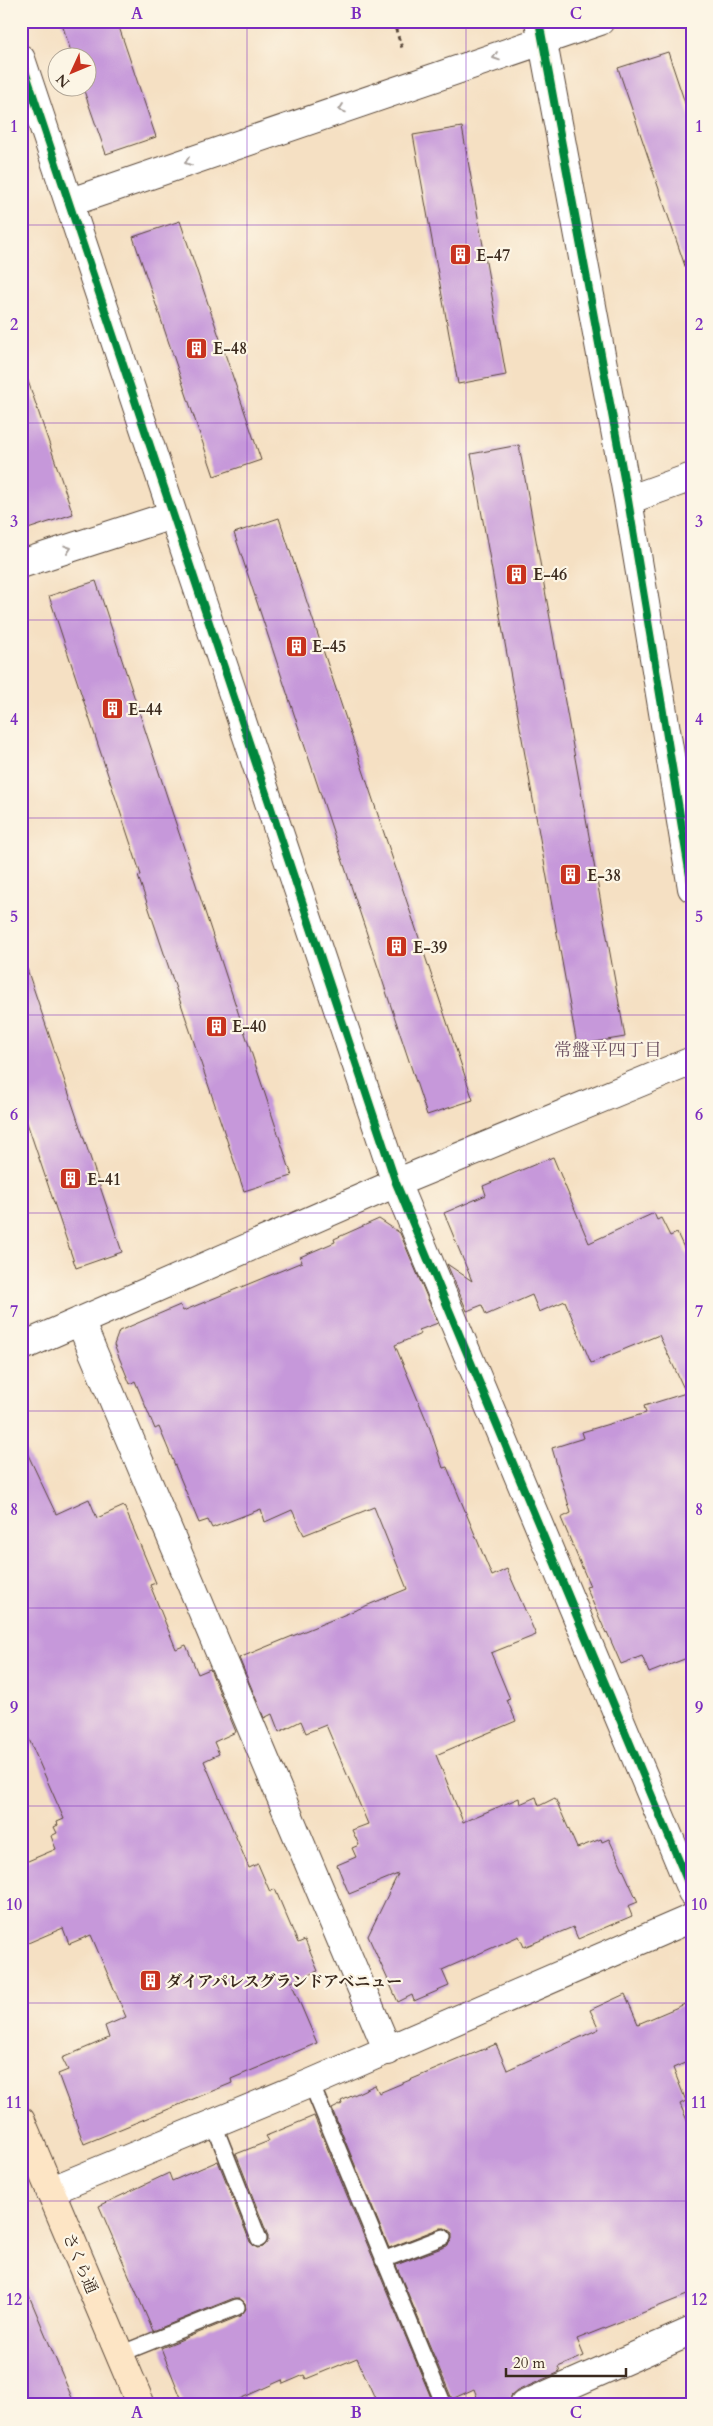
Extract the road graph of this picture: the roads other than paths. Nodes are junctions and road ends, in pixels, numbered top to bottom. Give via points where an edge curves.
1 (600, 21) edge
2 (540, 31) edge
3 (21, 59) edge
4 (71, 202) junction
5 (692, 477) edge
6 (628, 500) junction
7 (172, 514) junction
8 (21, 564) edge
9 (692, 888) edge
10 (692, 1061) edge
11 (396, 1183) junction
12 (80, 1321) junction
13 (21, 1347) edge
14 (692, 1892) edge
15 (692, 1918) edge
16 (388, 2050) junction
17 (311, 2083) junction
18 (21, 2121) edge
19 (213, 2122) junction
20 (50, 2191) junction
21 (443, 2237) dead end
22 (259, 2239) dead end
23 (384, 2260) junction
24 (237, 2307) dead end
25 (692, 2331) edge
26 (120, 2354) junction
27 (141, 2405) edge
28 (444, 2405) edge
29 (524, 2405) edge

1 - 2 street
2 -> 4 street
2 - 6 street
3 - 4 street
4 - 7 street
5 - 6 street
6 - 9 street
8 -> 7 street
7 - 11 street
10 - 11 street
11 - 12 street
11 - 14 street
12 - 13 street
12 - 16 street
15 - 16 street
16 - 17 street
17 - 19 street
17 - 23 lane
18 - 20 street, さくら通
19 - 20 street
19 - 22 lane
20 - 26 street, さくら通
21 - 23 lane
23 - 28 lane
24 - 26 lane
25 - 29 street
26 - 27 street, さくら通

